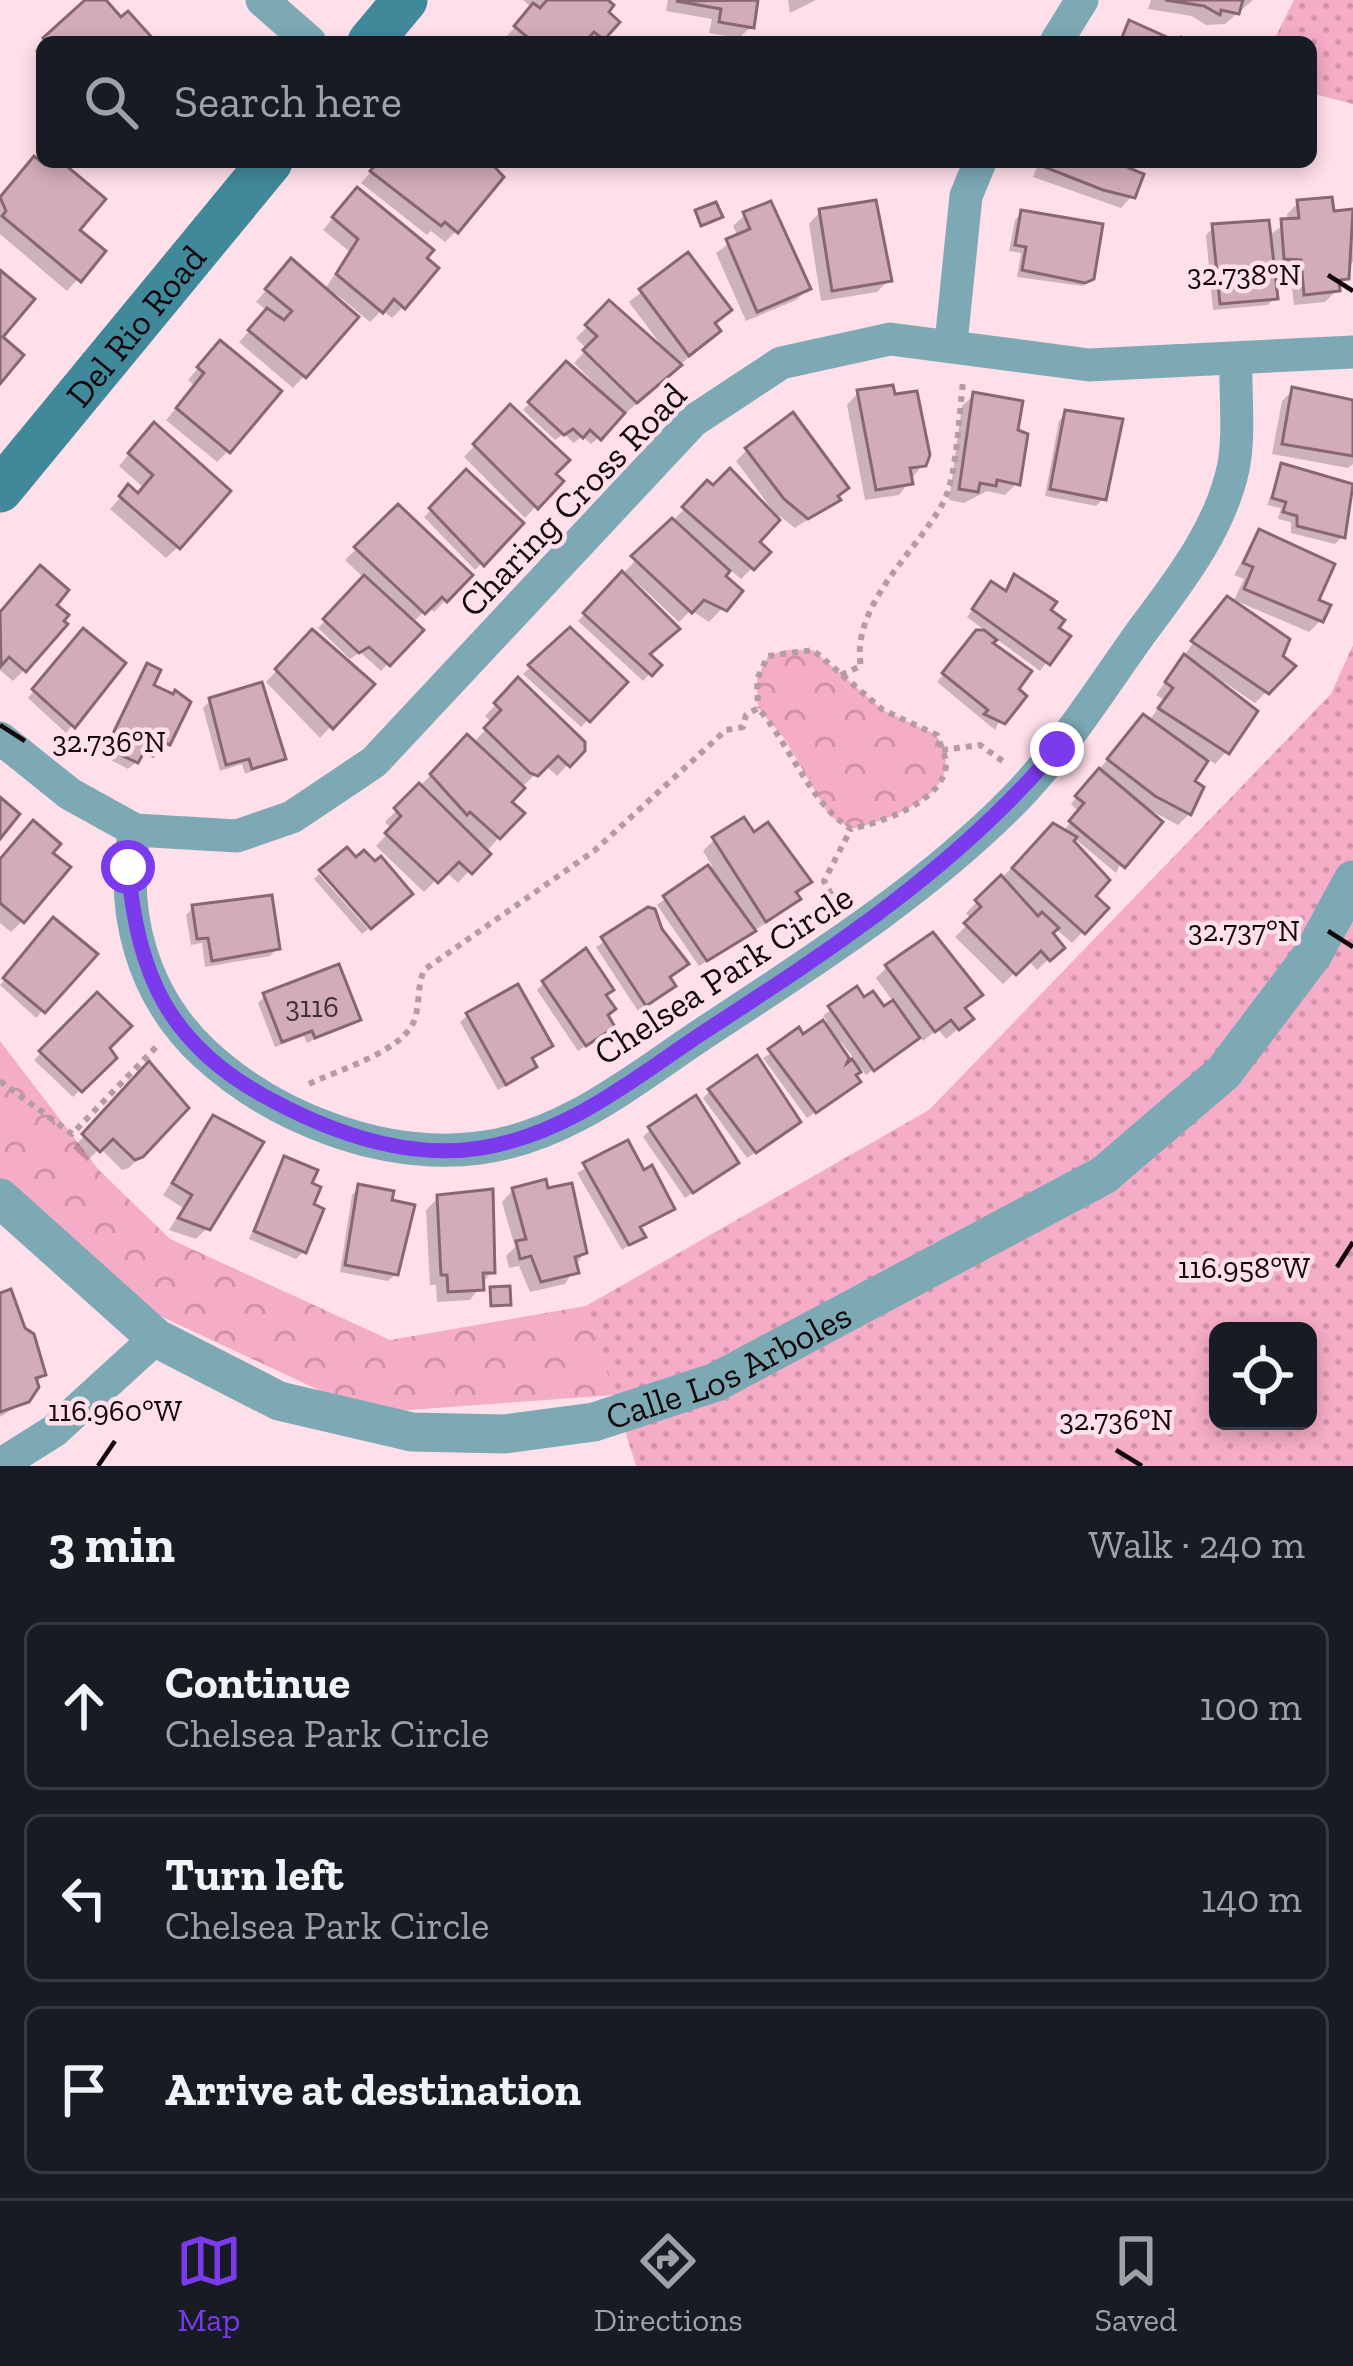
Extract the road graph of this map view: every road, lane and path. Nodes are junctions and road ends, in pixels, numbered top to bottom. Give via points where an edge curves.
1 (262, 0) edge
2 (405, 0) edge
3 (1082, 0) edge
4 (303, 36) edge
5 (375, 36) edge
6 (1060, 36) edge
7 (265, 168) edge
8 (978, 168) edge
9 (960, 345) junction
10 (1353, 352) edge
11 (1236, 360) junction
12 (0, 490) edge
13 (841, 675) junction
14 (758, 707) junction
15 (0, 738) edge
16 (942, 750) junction
17 (1030, 780) junction
18 (851, 829) junction
19 (135, 830) junction
20 (1353, 880) edge
21 (856, 932) junction
22 (176, 1027) junction
23 (0, 1081) edge
24 (287, 1108) junction
25 (0, 1198) edge
26 (156, 1338) junction
27 (0, 1465) edge

1 - 4 street
2 - 5 main road
3 - 6 street
7 - 12 main road, Del Rio Road
8 - 9 street via 966,196
9 - 11 street, Charing Cross Road via 1089,365
9 - 13 path via 945,501 866,622 857,645 861,666
9 - 19 street, Charing Cross Road via 890,339 781,363 692,421 374,762 292,817 237,836
10 - 11 street, Charing Cross Road
11 - 17 street, Chelsea Park Circle via 1233,469 1200,552
13 - 14 path via 813,650 768,656 757,679
13 - 16 path via 884,710 937,735
14 - 18 path via 829,815
14 - 24 path via 594,851 424,970 415,1020 399,1040 302,1087
15 - 19 street, Charing Cross Road via 70,794
16 - 17 path via 980,745
16 - 18 path via 940,783 882,823
17 - 21 street, Chelsea Park Circle
18 - 21 path via 824,881
19 - 22 street, Chelsea Park Circle via 128,867 134,929
20 - 26 street, Calle Los Arboles via 1313,954 1224,1072 1104,1175 716,1382 549,1430 412,1432 279,1401
21 - 24 street, Chelsea Park Circle via 566,1125 478,1148 395,1147 316,1125
22 - 23 path via 72,1134
22 - 24 street, Chelsea Park Circle via 229,1076
25 - 26 street, Calle Los Arboles
26 - 27 street via 54,1432

